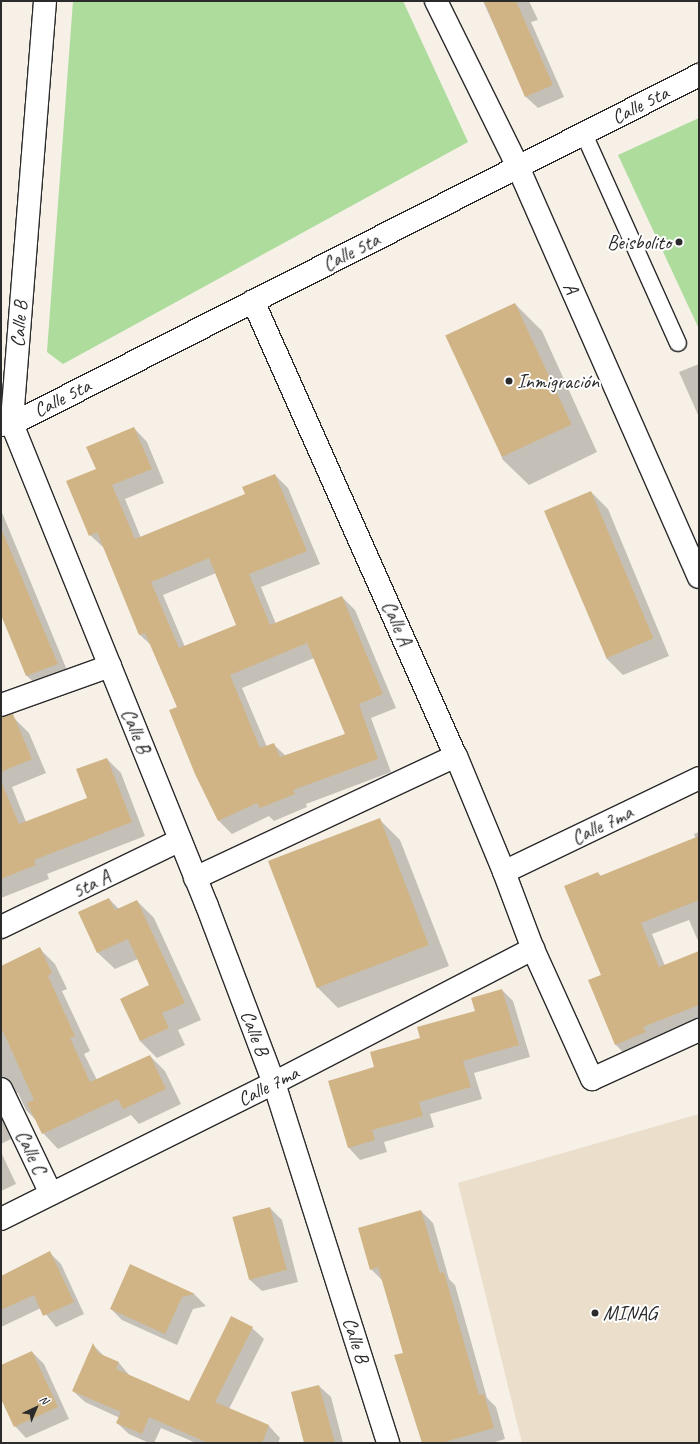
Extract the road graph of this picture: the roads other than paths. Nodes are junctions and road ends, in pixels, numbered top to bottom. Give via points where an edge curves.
1 (44, 1) edge
2 (436, 1) edge
3 (699, 75) edge
4 (584, 134) junction
5 (518, 167) junction
6 (253, 301) junction
7 (678, 343) dead end
8 (6, 424) edge
9 (699, 577) edge
10 (110, 666) junction
11 (1, 705) edge
12 (456, 756) junction
13 (699, 778) edge
14 (180, 840) junction
15 (504, 872) junction
16 (195, 878) junction
17 (1, 927) edge
18 (533, 949) junction
19 (699, 1030) edge
20 (274, 1083) junction
21 (1, 1089) edge
22 (51, 1194) junction
23 (1, 1219) edge
24 (388, 1443) edge

1 - 8 street, Calle B
2 - 5 street, A
3 - 4 street, Calle 5ta
4 - 5 street, Calle 5ta
4 - 7 lane
5 - 6 street, Calle 5ta
5 - 9 street, A
6 - 8 street, Calle 5ta
6 - 12 street, Calle A
8 - 10 street, Calle B
10 - 11 street
10 - 14 street, Calle B
12 - 15 street, Calle A
12 - 16 street
13 - 15 street, Calle 7ma
14 - 16 street, Calle B
14 - 17 street, 5ta A
15 - 18 street, Calle A
16 - 20 street, Calle B
18 - 19 street, Calle A via 592,1079
18 - 20 street, Calle 7ma
20 - 22 street, Calle 7ma
20 - 24 street, Calle B
21 - 22 street, Calle C
22 - 23 street, Calle 7ma

